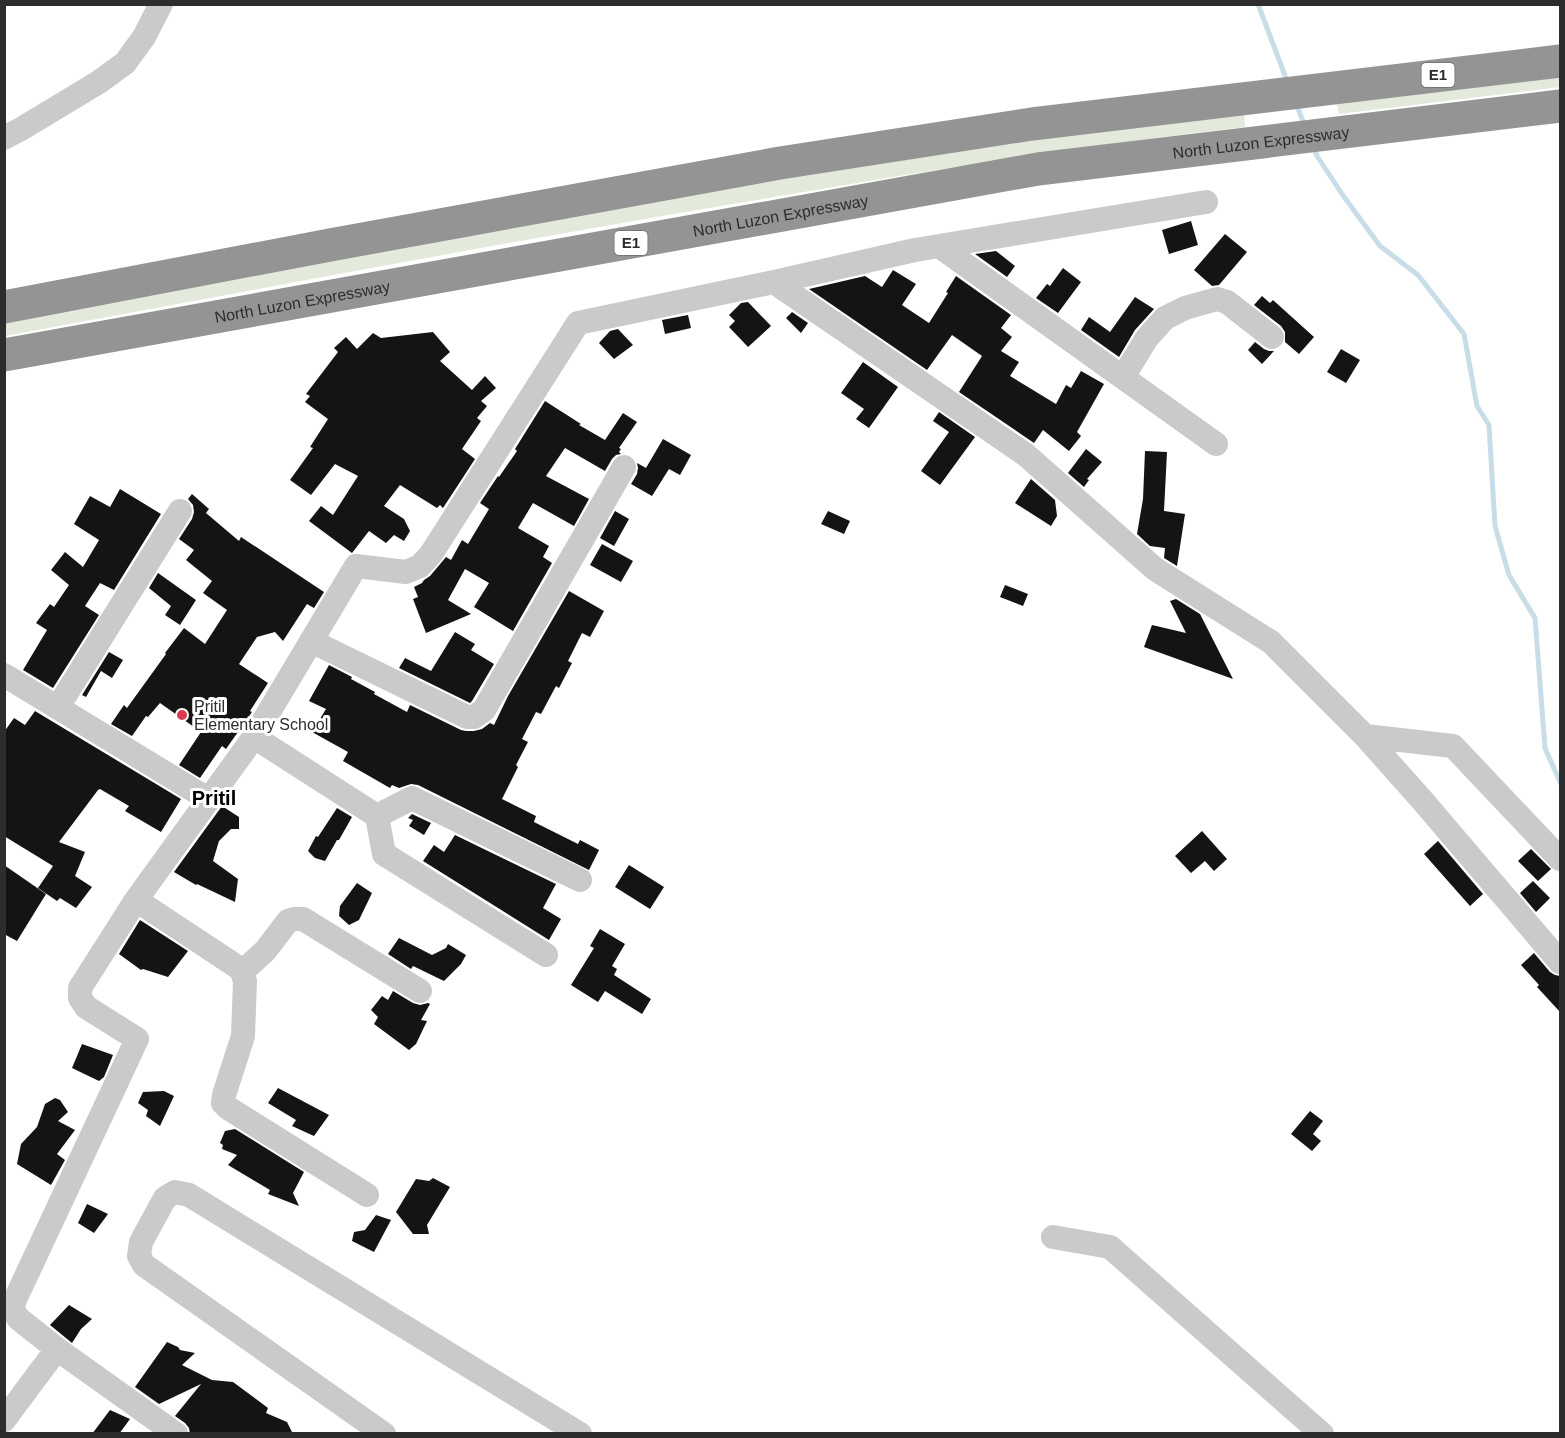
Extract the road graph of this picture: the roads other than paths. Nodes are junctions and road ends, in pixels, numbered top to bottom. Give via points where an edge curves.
1 (161, 4) edge
2 (1560, 61) edge
3 (1560, 106) edge
4 (1560, 128) edge
5 (1341, 132) junction
6 (4, 138) edge
7 (1206, 202) dead end
8 (939, 246) junction
9 (774, 282) junction
10 (4, 308) edge
11 (1272, 337) dead end
12 (4, 355) edge
13 (1123, 377) junction
14 (1216, 444) dead end
15 (624, 467) dead end
16 (180, 511) dead end
17 (312, 641) junction
18 (7, 682) edge
19 (58, 707) junction
20 (1365, 736) junction
21 (254, 737) junction
22 (208, 799) junction
23 (377, 816) junction
24 (1560, 859) edge
25 (580, 880) dead end
26 (136, 900) junction
27 (546, 955) dead end
28 (1560, 962) edge
29 (243, 972) junction
30 (420, 991) dead end
31 (367, 1195) dead end
32 (1053, 1237) dead end
33 (57, 1349) junction
34 (4, 1420) edge
35 (176, 1434) edge
36 (384, 1434) edge
37 (580, 1434) edge
38 (1322, 1434) edge

1 - 6 street via 144,37 124,63
2 - 10 highway, E1 via 1032,124 780,163
3 - 5 highway, North Luzon Expressway / E1
4 - 5 highway via 1409,134
5 - 12 highway, North Luzon Expressway / E1 via 1038,170
7 - 8 street
8 - 9 street
8 - 13 street
9 - 17 street via 578,323 431,554 420,566 406,572 356,566
9 - 20 street via 1026,455 1155,569 1271,642
11 - 13 street via 1227,302 1217,299 1165,318 1147,338
13 - 14 street
15 - 17 street via 484,710 474,717
16 - 19 street
17 - 21 street
18 - 19 street
19 - 22 street
20 - 24 street via 1453,746
20 - 28 street
21 - 22 street
21 - 23 street
22 - 26 street
23 - 25 street via 412,798
23 - 27 street via 384,854
26 - 29 street
26 - 33 street via 80,988 80,998 86,1007 137,1039 13,1304 19,1319
29 - 30 street via 288,921 303,918
29 - 31 street via 243,1036 223,1103
32 - 38 street via 1110,1247
33 - 34 street
33 - 35 street
36 - 37 street via 144,1265 139,1256 141,1242 165,1197 175,1192 189,1195

